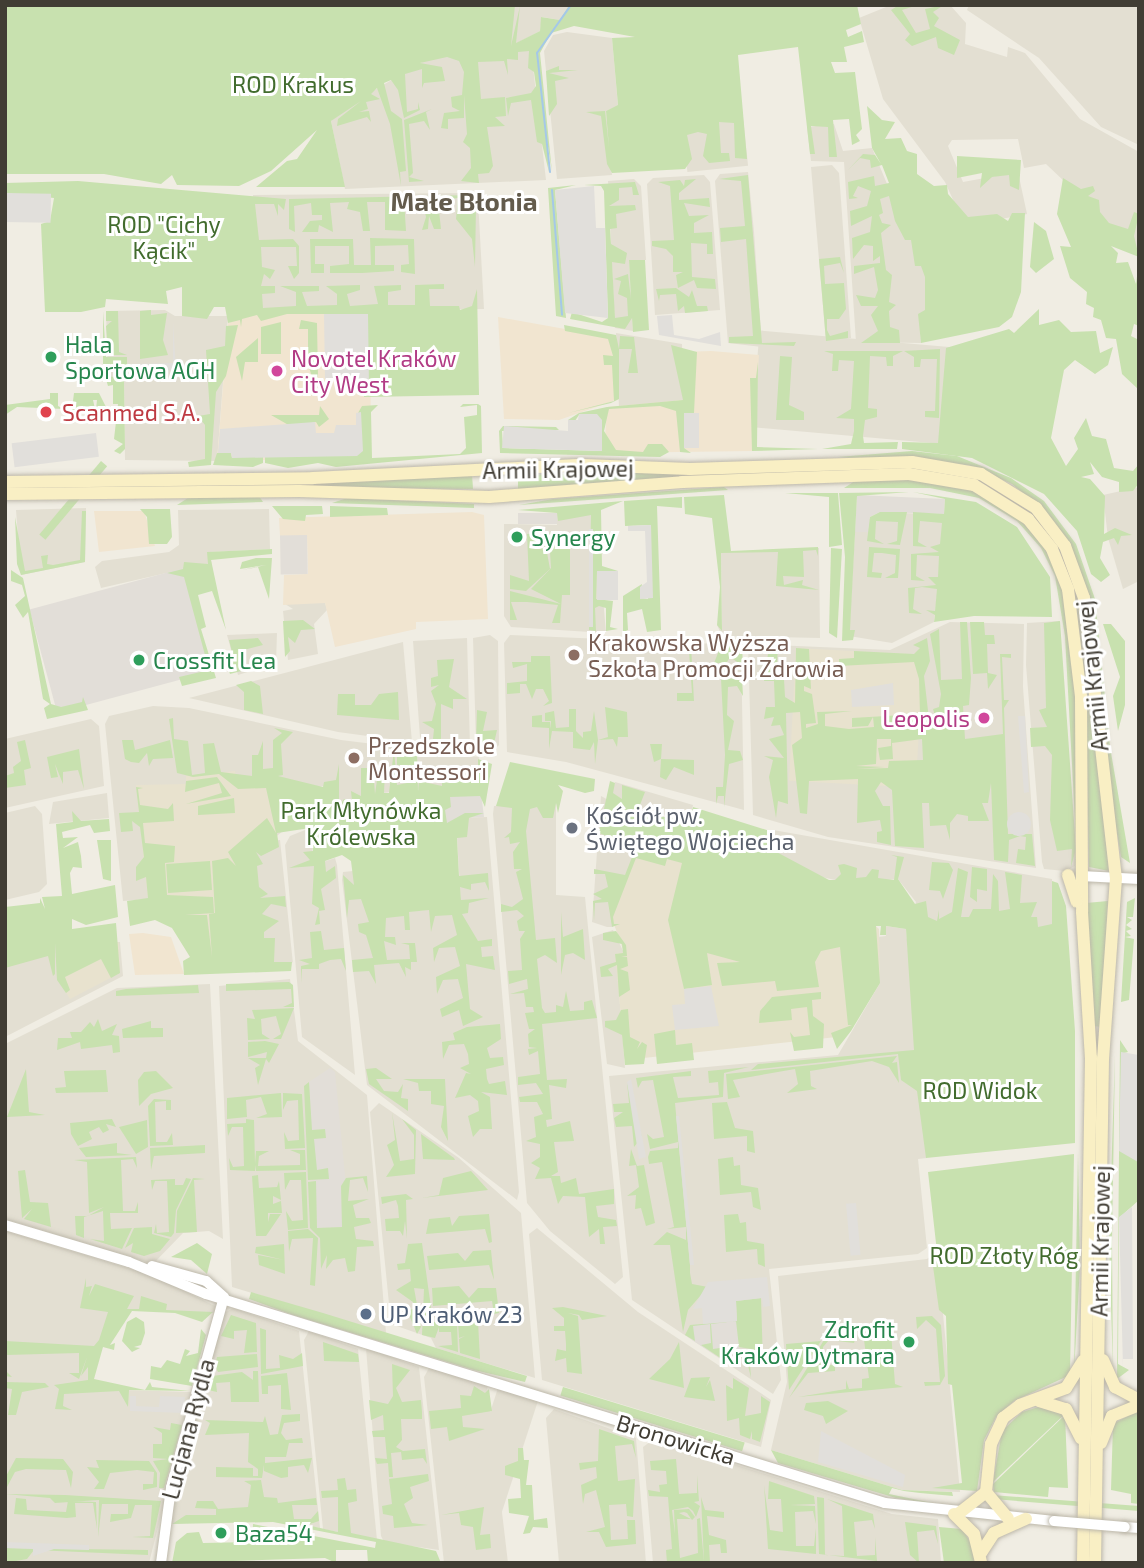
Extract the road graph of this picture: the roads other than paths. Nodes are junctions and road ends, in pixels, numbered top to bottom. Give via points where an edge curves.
1 (5, 482) edge
2 (5, 495) edge
3 (1075, 876) junction
4 (1116, 878) junction
5 (1139, 879) edge
6 (5, 1225) edge
7 (224, 1297) junction
8 (1098, 1350) junction
9 (1086, 1356) junction
10 (1139, 1400) edge
11 (1032, 1401) junction
12 (1139, 1405) edge
13 (1084, 1447) junction
14 (1097, 1456) junction
15 (986, 1492) junction
16 (956, 1514) junction
17 (1008, 1518) junction
18 (1026, 1519) junction
19 (1139, 1528) edge
20 (981, 1558) edge
21 (1081, 1559) edge
22 (161, 1563) edge
23 (1095, 1563) edge

1 - 4 main road, Armii Krajowej via 313,478 583,465 690,469 897,462 942,464 981,474 1016,492 1042,515 1065,546 1080,582
2 - 3 main road, Armii Krajowej via 299,491 489,497 897,474 974,485 1034,525 1054,554 1068,589 1082,711
3 - 4 street
3 - 9 main road, Armii Krajowej via 1082,912 1091,1058
4 - 5 street
4 - 8 main road, Armii Krajowej via 1103,1059
6 - 7 street, Bronowicka via 129,1262
7 - 16 street, Bronowicka via 885,1503
7 - 22 street, Lucjana Rydla via 171,1488
8 - 10 main road via 1112,1383
8 - 14 main road, Armii Krajowej
9 - 11 main road via 1066,1388
9 - 13 main road, Armii Krajowej
11 - 13 main road via 1066,1409
11 - 15 main road via 1010,1412 997,1427
12 - 14 main road via 1112,1416
13 - 21 main road, Armii Krajowej
14 - 23 main road, Armii Krajowej
15 - 16 main road
15 - 17 main road
16 - 17 street, Bronowicka
16 - 20 main road via 974,1534
17 - 18 street, Bronowicka
18 - 19 street, Bronowicka, bridge
18 - 20 main road via 994,1533

